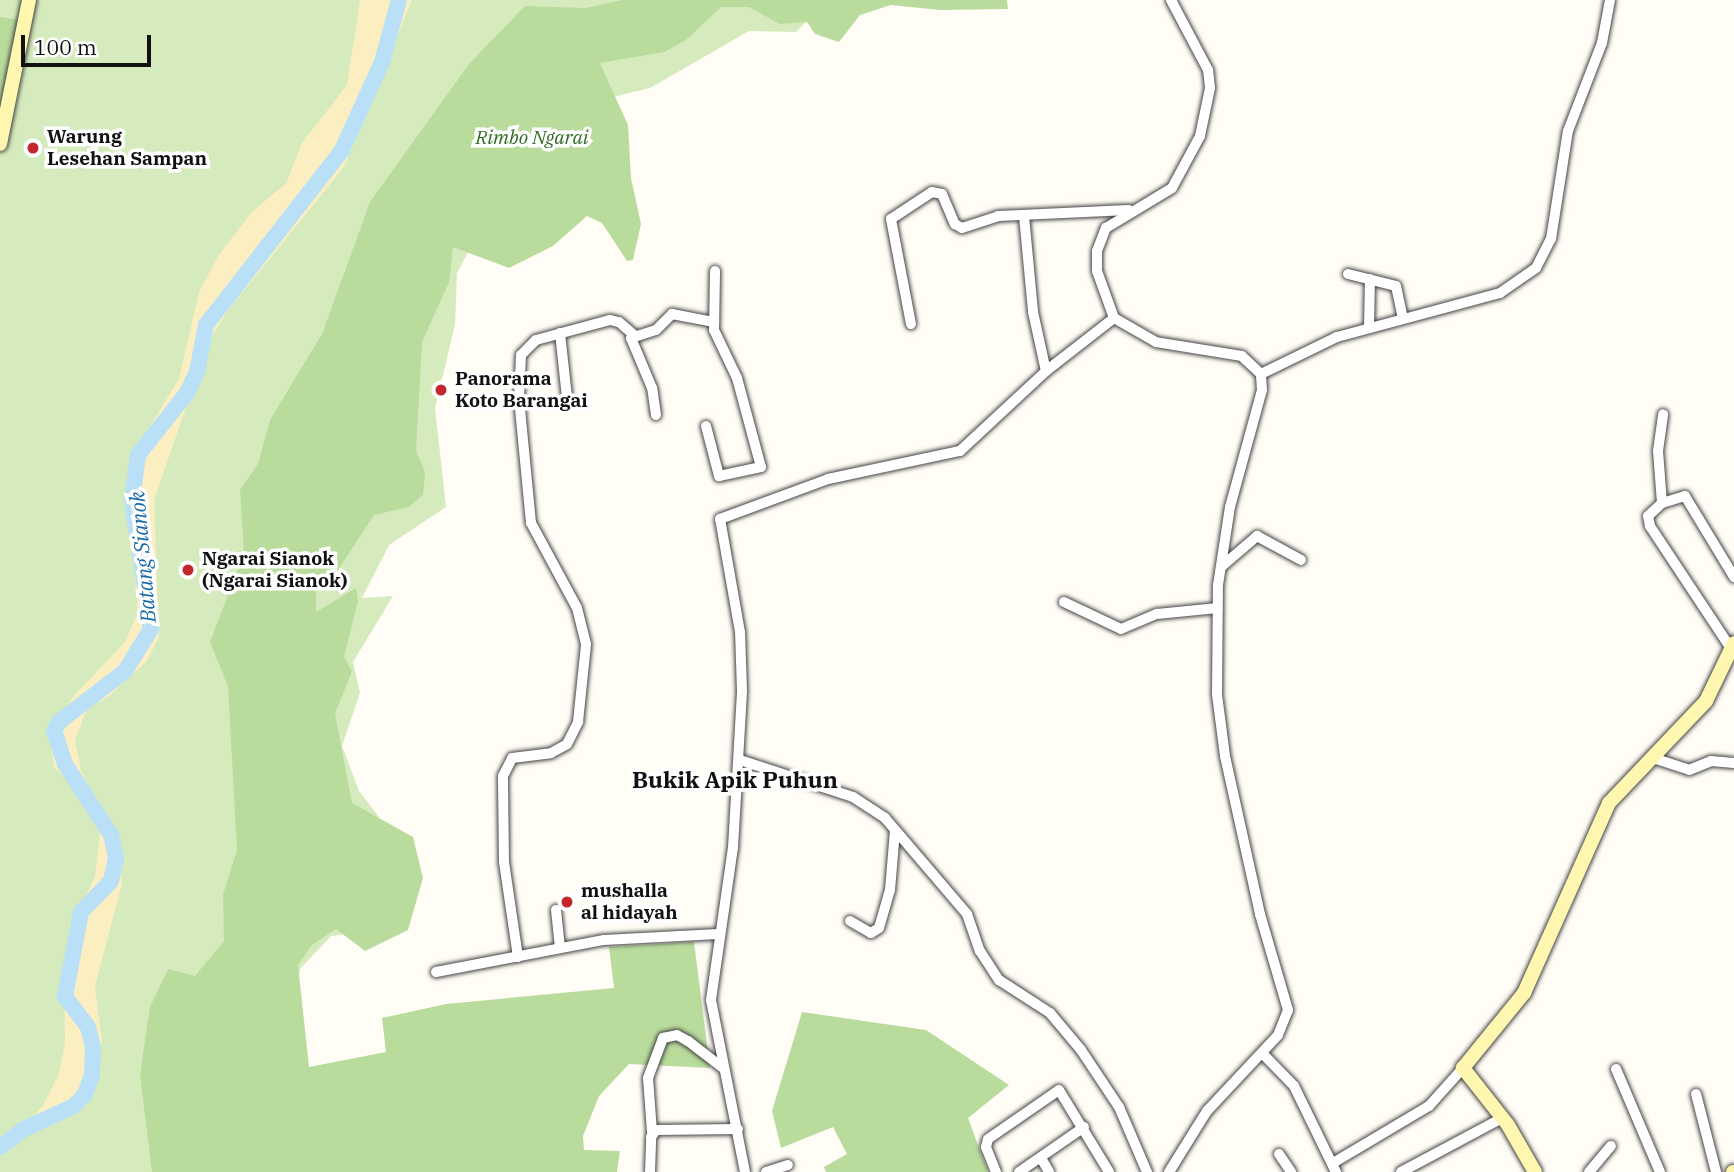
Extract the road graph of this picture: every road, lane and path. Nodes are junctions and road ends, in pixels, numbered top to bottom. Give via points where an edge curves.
1 (29, 0) edge
2 (1171, 0) edge
3 (1610, 0) edge
4 (0, 144) edge
5 (1142, 208) junction
6 (1024, 216) junction
7 (715, 271) dead end
8 (1348, 274) dead end
9 (1370, 279) junction
10 (1114, 317) junction
11 (1402, 318) junction
12 (713, 322) junction
13 (911, 324) dead end
14 (1369, 327) junction
15 (560, 333) junction
16 (634, 335) junction
17 (1046, 371) junction
18 (1261, 374) junction
19 (567, 397) dead end
20 (1663, 414) dead end
21 (656, 415) dead end
22 (706, 426) dead end
23 (1662, 503) junction
24 (1301, 560) dead end
25 (1221, 567) junction
26 (1734, 577) edge
27 (1064, 603) dead end
28 (1218, 608) junction
29 (1733, 646) edge
30 (1653, 758) junction
31 (740, 760) junction
32 (1734, 763) edge
33 (895, 830) junction
34 (556, 909) dead end
35 (850, 921) dead end
36 (718, 934) junction
37 (560, 948) junction
38 (518, 957) junction
39 (436, 972) dead end
40 (1263, 1054) junction
41 (723, 1068) junction
42 (1463, 1068) junction
43 (1616, 1069) dead end
44 (1696, 1094) dead end
45 (1502, 1118) junction
46 (1084, 1127) junction
47 (738, 1129) junction
48 (652, 1132) junction
49 (1611, 1146) dead end
50 (1279, 1154) dead end
51 (1041, 1158) junction
52 (788, 1164) dead end
53 (1334, 1168) edge
54 (650, 1172) edge
55 (745, 1172) edge
56 (766, 1172) edge
57 (996, 1172) edge
58 (1019, 1172) edge
59 (1049, 1172) edge
60 (1109, 1172) edge
61 (1147, 1172) edge
62 (1169, 1172) edge
63 (1291, 1172) edge
64 (1401, 1172) edge
65 (1535, 1172) edge
66 (1589, 1172) edge
67 (1660, 1172) edge
68 (1716, 1172) edge

1 - 4 street
2 - 5 street via 1205,59 1210,88 1194,156 1172,188
3 - 11 street via 1602,43 1571,120 1546,255 1536,268 1500,293
5 - 6 street
5 - 10 street via 1116,219 1100,238 1097,271
6 - 13 street via 998,216 962,228 955,224 938,191 894,212 891,224
6 - 17 street via 1033,312
7 - 12 street
8 - 9 street
9 - 11 street via 1396,286
9 - 14 street
10 - 17 street
10 - 18 street via 1156,342 1242,356
11 - 14 street
12 - 16 street via 672,314 656,330
12 - 22 street via 737,378 761,467 719,476
14 - 18 street via 1300,351
15 - 16 street via 610,320
15 - 19 street
15 - 38 street via 528,343 521,355 519,398 527,502 539,541 577,608 586,644 578,722 567,744 551,753 512,758 503,776 504,862
16 - 21 street via 632,342 652,388
17 - 31 street via 960,451 828,479 720,519 740,632
18 - 25 street via 1262,390 1230,507
20 - 23 street via 1658,451
23 - 26 street via 1678,495 1688,499
23 - 29 street via 1648,516 1648,523
24 - 25 street via 1257,536
25 - 28 street
27 - 28 street via 1121,629 1157,614
28 - 40 street via 1217,694 1225,756 1260,914 1287,998 1284,1022
29 - 30 street via 1706,701
30 - 32 street via 1689,770 1711,761
30 - 42 street via 1609,803 1524,993
31 - 33 street via 853,797 872,807
31 - 36 street via 733,848
33 - 35 street via 890,890 880,929 871,933
33 - 61 street via 967,914 980,951 999,980 1051,1013 1081,1050 1119,1107
34 - 37 street
36 - 37 street via 641,936
36 - 41 street via 711,1000
37 - 38 street
38 - 39 street
40 - 53 street via 1294,1086
40 - 62 street via 1207,1111
41 - 47 street
41 - 48 street via 677,1035 663,1038 648,1079
42 - 45 street
42 - 53 street via 1429,1106
43 - 67 street
44 - 68 street
45 - 64 street
45 - 65 street
46 - 51 street
46 - 57 street via 1062,1092 1055,1090 988,1139 986,1147
46 - 60 street
47 - 48 street
47 - 55 street
48 - 54 street
49 - 66 street
50 - 63 street
51 - 58 street
51 - 59 street
52 - 56 street

